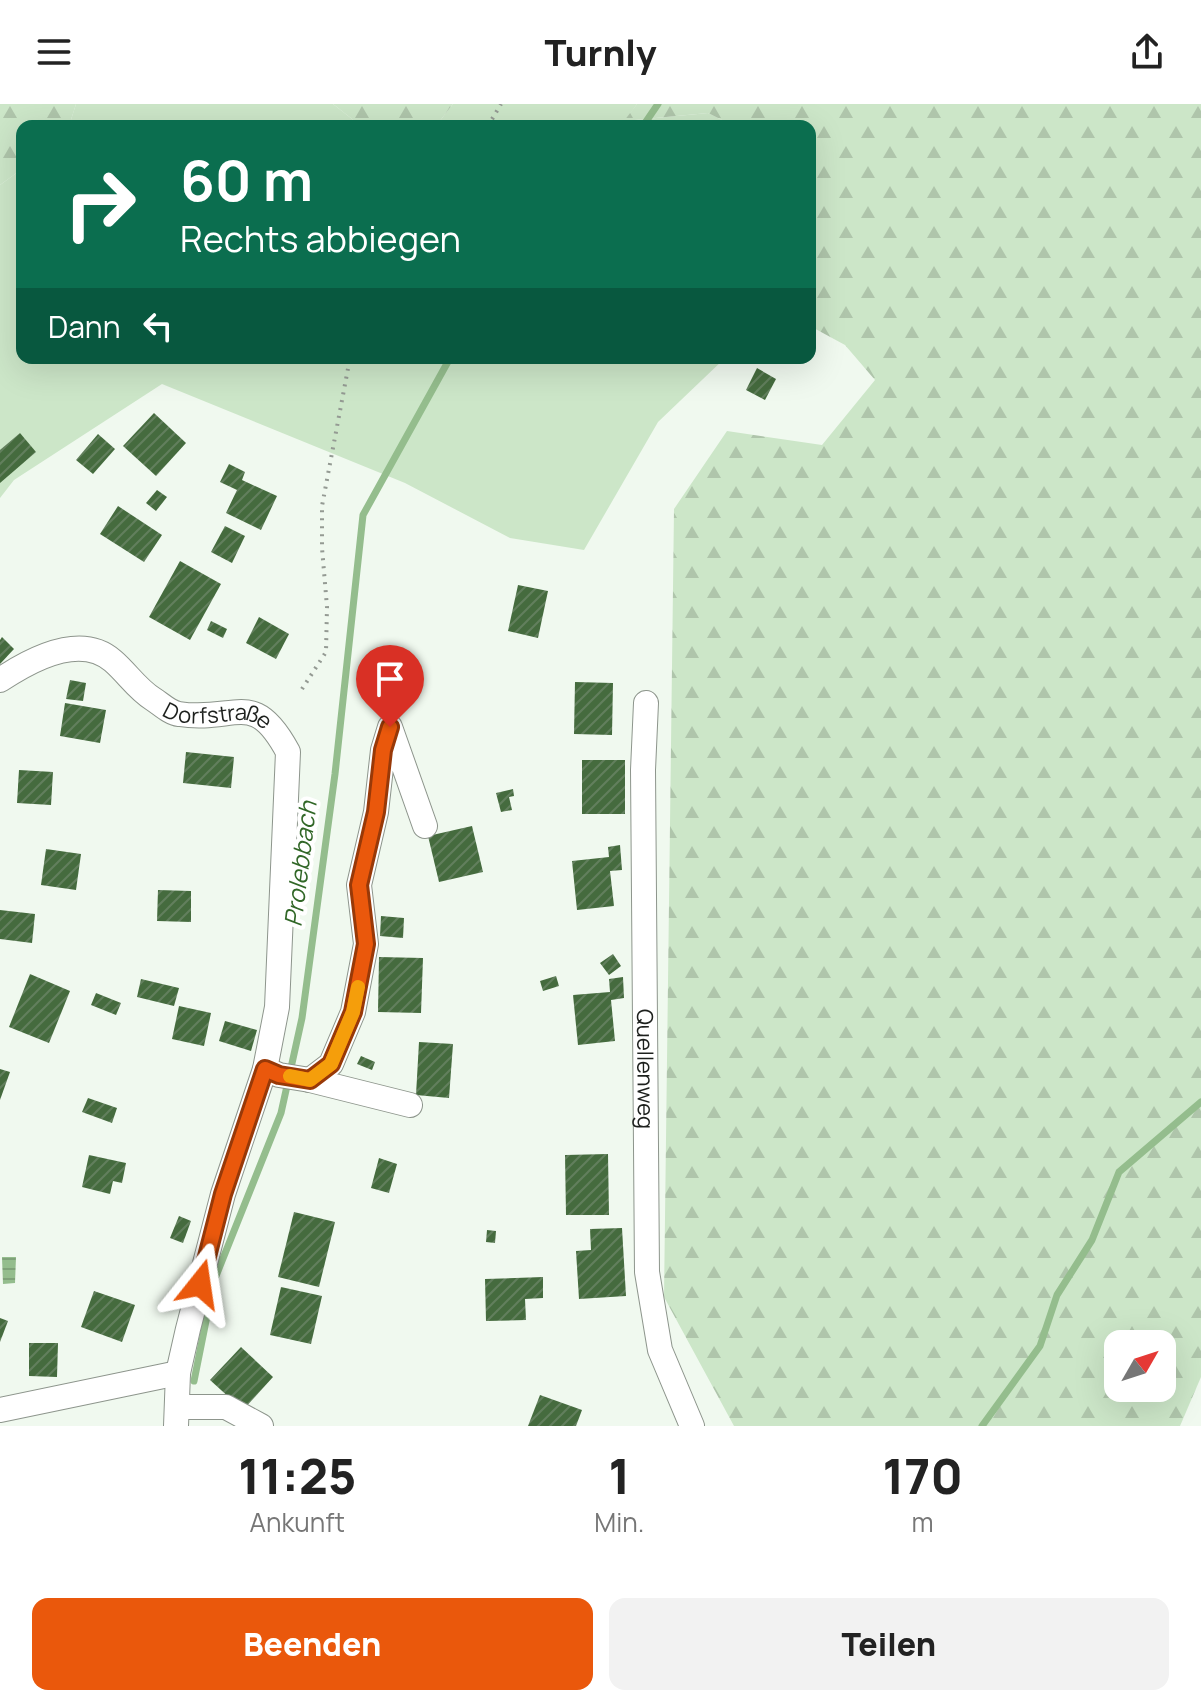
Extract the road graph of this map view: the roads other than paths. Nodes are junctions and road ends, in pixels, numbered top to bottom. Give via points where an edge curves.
1 (0, 680) edge
2 (0, 688) edge
3 (646, 703) dead end
4 (425, 826) dead end
5 (272, 1072) junction
6 (310, 1080) junction
7 (410, 1105) dead end
8 (178, 1373) junction
9 (0, 1410) edge
10 (177, 1417) edge
11 (261, 1426) edge
12 (692, 1426) edge

1 - 2 street
1 - 5 street, Dorfstraße via 43,655 83,649 111,659 141,692 177,714 256,713 275,727 288,752
3 - 12 street, Quellenweg via 647,1272 660,1350
4 - 6 street via 390,727 359,885 366,944 353,1012 331,1064
5 - 6 street
5 - 8 street, Dorfstraße via 223,1194
6 - 7 street
8 - 9 street
8 - 10 street, Dorfstraße
10 - 11 street via 205,1407 226,1407

